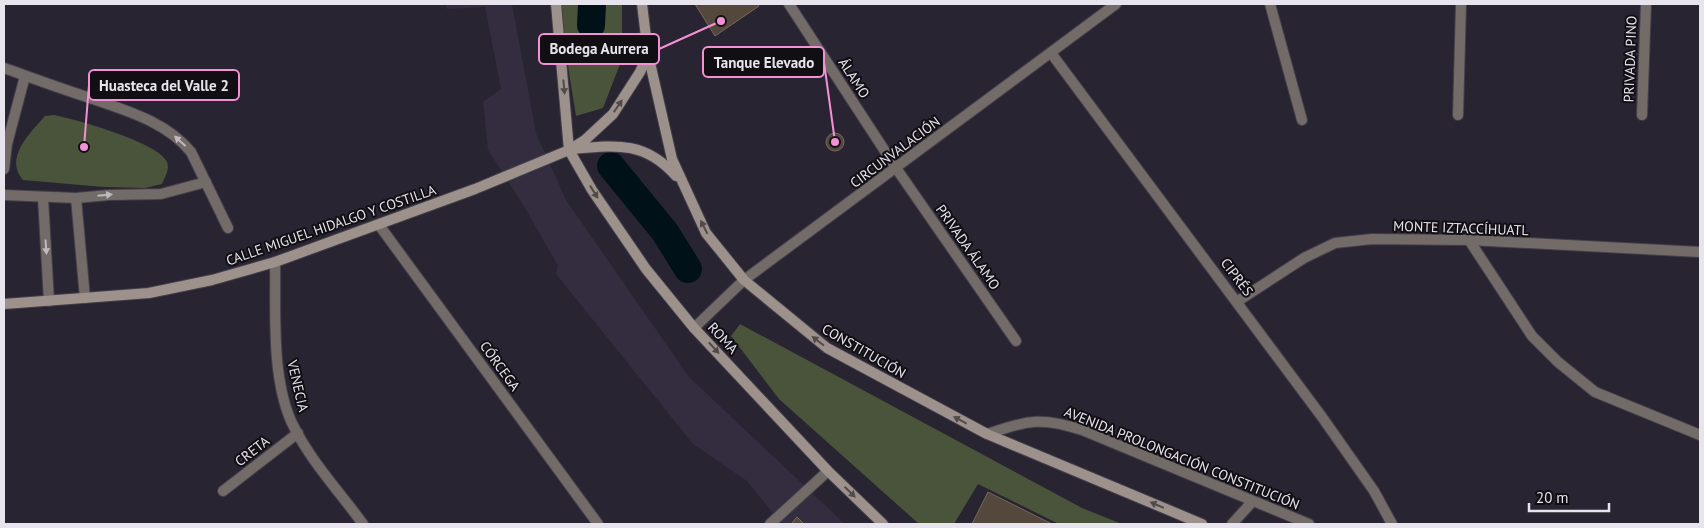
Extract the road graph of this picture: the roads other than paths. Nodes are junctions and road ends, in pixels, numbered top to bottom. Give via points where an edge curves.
1 (556, 4) edge
2 (642, 4) edge
3 (789, 4) edge
4 (1270, 4) edge
5 (1461, 4) edge
6 (1646, 4) edge
7 (1109, 6) edge
8 (1051, 52) junction
9 (648, 54) junction
10 (4, 68) edge
11 (25, 76) junction
12 (1458, 115) dead end
13 (1642, 116) dead end
14 (1302, 120) dead end
15 (570, 150) junction
16 (896, 168) junction
17 (4, 170) edge
18 (206, 182) junction
19 (682, 182) junction
20 (4, 195) edge
21 (43, 198) junction
22 (76, 198) junction
23 (379, 225) junction
24 (228, 228) dead end
25 (1469, 240) junction
26 (1700, 252) edge
27 (275, 262) junction
28 (744, 280) junction
29 (85, 298) junction
30 (49, 301) junction
31 (1238, 301) junction
32 (4, 304) edge
33 (694, 328) junction
34 (1016, 341) dead end
35 (298, 433) junction
36 (987, 434) junction
37 (1700, 435) edge
38 (828, 471) junction
39 (223, 491) dead end
40 (1252, 502) junction
41 (363, 524) edge
42 (598, 524) edge
43 (770, 524) edge
44 (883, 524) edge
45 (1202, 524) edge
46 (1232, 524) edge
47 (1309, 524) edge
48 (1392, 524) edge

1 -> 15 street
2 - 9 street, CONSTITUCIÓN
3 - 16 street, ÁLAMO
4 - 14 street
5 - 12 street
6 - 13 street, PRIVADA PINO
7 - 8 street, CIRCUNVALACIÓN
8 - 16 street, CIRCUNVALACIÓN
8 - 31 street, CIPRÉS
15 -> 9 street via 613,114
9 - 19 street, CONSTITUCIÓN via 672,159
10 - 11 street
11 - 17 street via 7,144
18 -> 11 street via 191,152 155,123
15 - 19 street via 597,147 642,150 656,156
15 - 23 street, CALLE MIGUEL HIDALGO Y COSTILLA
15 -> 33 street, ROMA via 616,227
16 - 28 street, CIRCUNVALACIÓN
16 - 34 street, PRIVADA ÁLAMO
22 -> 18 street via 161,194
18 - 24 street
28 -> 19 street, CONSTITUCIÓN via 706,233
20 - 21 street
21 - 22 street
21 -> 30 street
22 - 29 street
23 - 27 street, CALLE MIGUEL HIDALGO Y COSTILLA
23 - 42 street, CÓRCEGA
25 - 26 street, MONTE IZTACCÍHUATL
25 - 31 street, MONTE IZTACCÍHUATL via 1372,239 1335,243 1304,258
25 - 37 street via 1532,336 1558,362 1595,392
27 - 29 street, CALLE MIGUEL HIDALGO Y COSTILLA via 149,293
27 - 35 street, VENECIA via 277,352 290,419
28 - 33 street, CIRCUNVALACIÓN
36 -> 28 street, CONSTITUCIÓN via 827,348
29 - 30 street, CALLE MIGUEL HIDALGO Y COSTILLA
30 - 32 street, CALLE MIGUEL HIDALGO Y COSTILLA
31 - 48 street, CIPRÉS via 1374,491
33 -> 38 street, ROMA
35 - 39 street, CRETA
35 - 41 street, VENECIA
36 - 40 street, AVENIDA PROLONGACIÓN CONSTITUCIÓN via 1026,422 1055,421
45 -> 36 street, CONSTITUCIÓN
38 - 43 street
38 -> 44 street, ROMA
40 - 46 street
40 - 47 street, AVENIDA PROLONGACIÓN CONSTITUCIÓN

